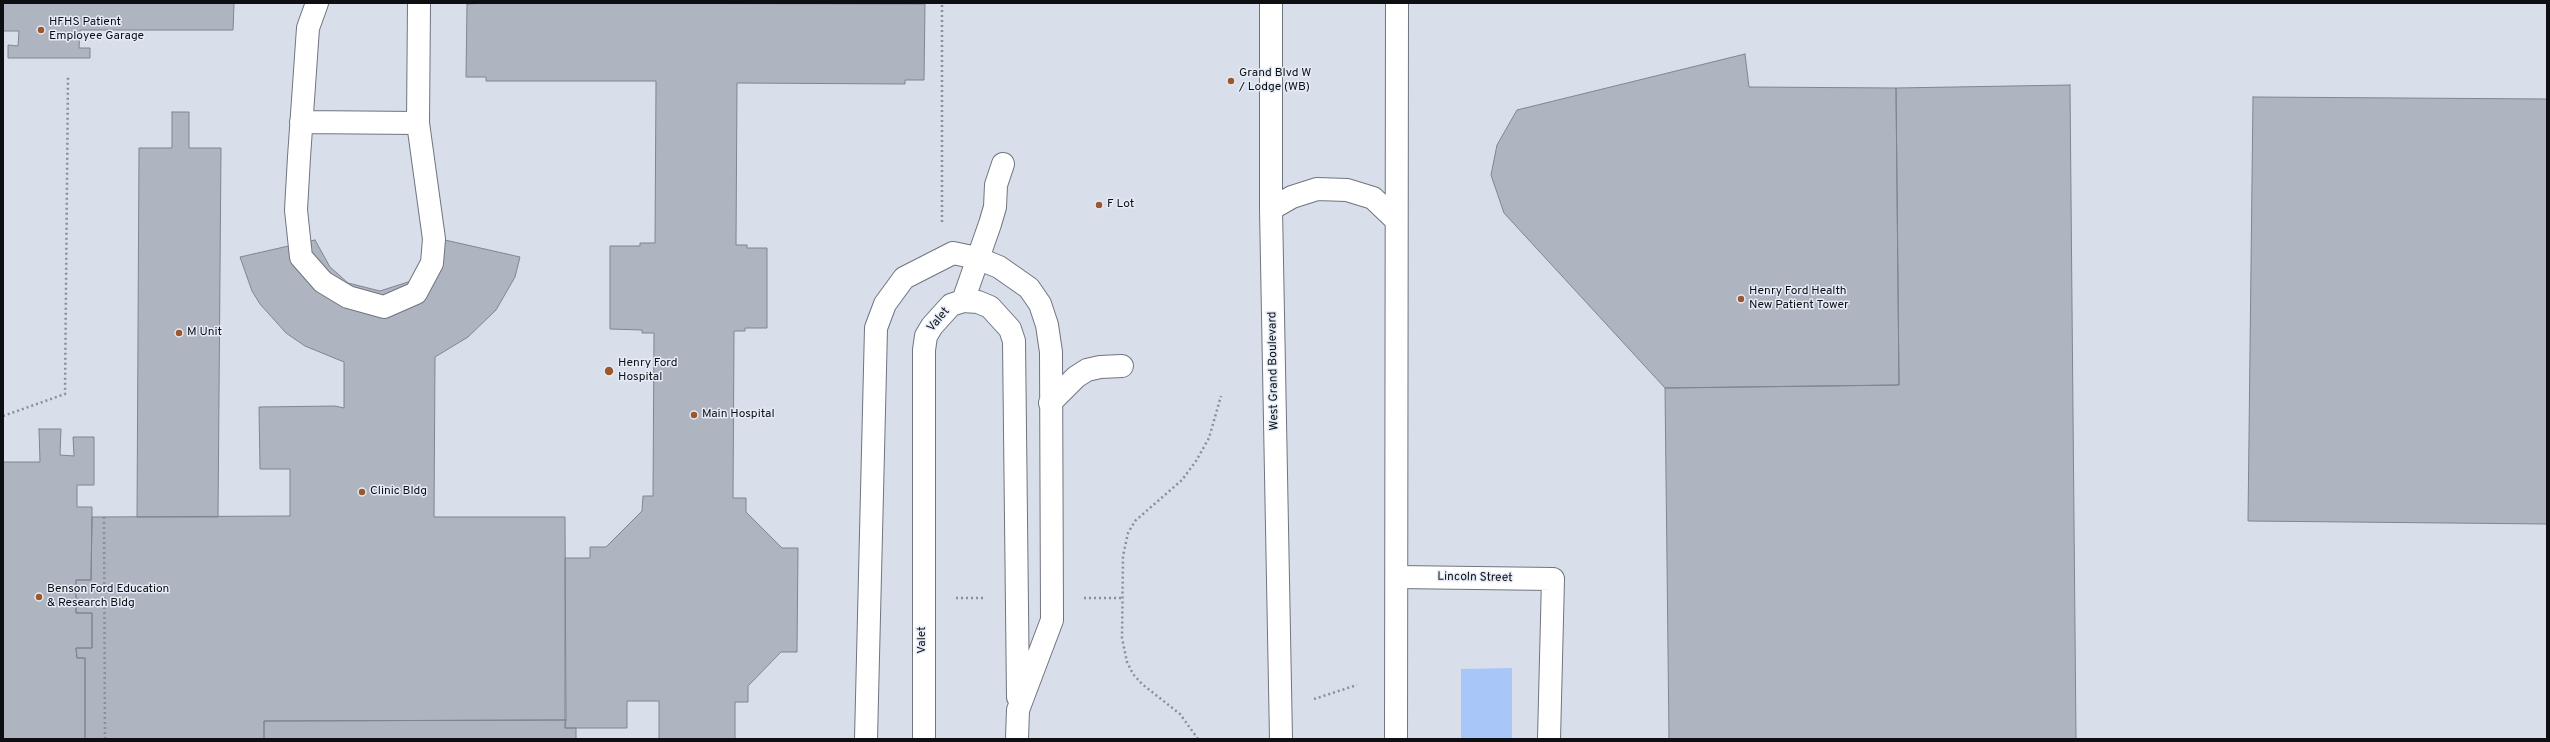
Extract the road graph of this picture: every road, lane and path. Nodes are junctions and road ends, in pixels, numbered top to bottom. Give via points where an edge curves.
1 (317, 3) edge
2 (418, 3) edge
3 (942, 3) edge
4 (1270, 3) edge
5 (1397, 3) edge
6 (68, 76) dead end
7 (301, 122) junction
8 (418, 124) junction
9 (1003, 164) dead end
10 (1271, 210) junction
11 (1396, 220) junction
12 (942, 225) dead end
13 (977, 258) junction
14 (963, 301) junction
15 (1122, 366) dead end
16 (1221, 396) dead end
17 (1050, 403) junction
18 (3, 416) edge
19 (104, 517) dead end
20 (1397, 577) junction
21 (924, 598) junction
22 (1017, 598) junction
23 (1052, 598) junction
24 (1123, 598) junction
25 (1358, 685) dead end
26 (1314, 699) dead end
27 (1018, 710) junction
28 (105, 739) edge
29 (866, 739) edge
30 (924, 739) edge
31 (1017, 739) edge
32 (1198, 739) edge
33 (1281, 739) edge
34 (1396, 739) edge
35 (1549, 739) edge

1 - 7 main road via 308,28
2 - 8 main road
3 - 12 path
4 - 10 main road, West Grand Boulevard
5 - 11 main road
6 - 18 path via 66,394
7 - 8 main road
7 - 8 main road via 296,210 301,257 324,282 348,297 384,307 416,293 432,263 434,239
9 - 13 main road via 996,185 995,207
10 - 11 main road via 1292,197 1317,189 1347,190 1374,198
10 - 33 main road, West Grand Boulevard
11 - 20 main road
13 - 14 main road
13 - 17 main road via 1013,276 1029,288 1040,304 1047,325 1051,352
13 - 29 main road via 953,253 904,278 885,304 876,328
14 - 21 main road, Valet via 951,305 926,336
14 - 22 main road, Valet via 978,302 990,307 1004,321 1014,341
15 - 17 main road via 1087,370 1076,377
16 - 24 path via 1209,438 1196,461 1182,480 1143,511 1128,533 1123,556
17 - 23 main road
19 - 28 path
20 - 34 main road
20 - 35 main road, Lincoln Street via 1554,579
21 - 22 path
21 - 30 main road, Valet
22 - 27 main road, Valet
23 - 24 path
23 - 27 main road via 1052,620
24 - 32 path via 1123,649 1133,674 1180,714
25 - 26 path
27 - 31 main road, Valet

